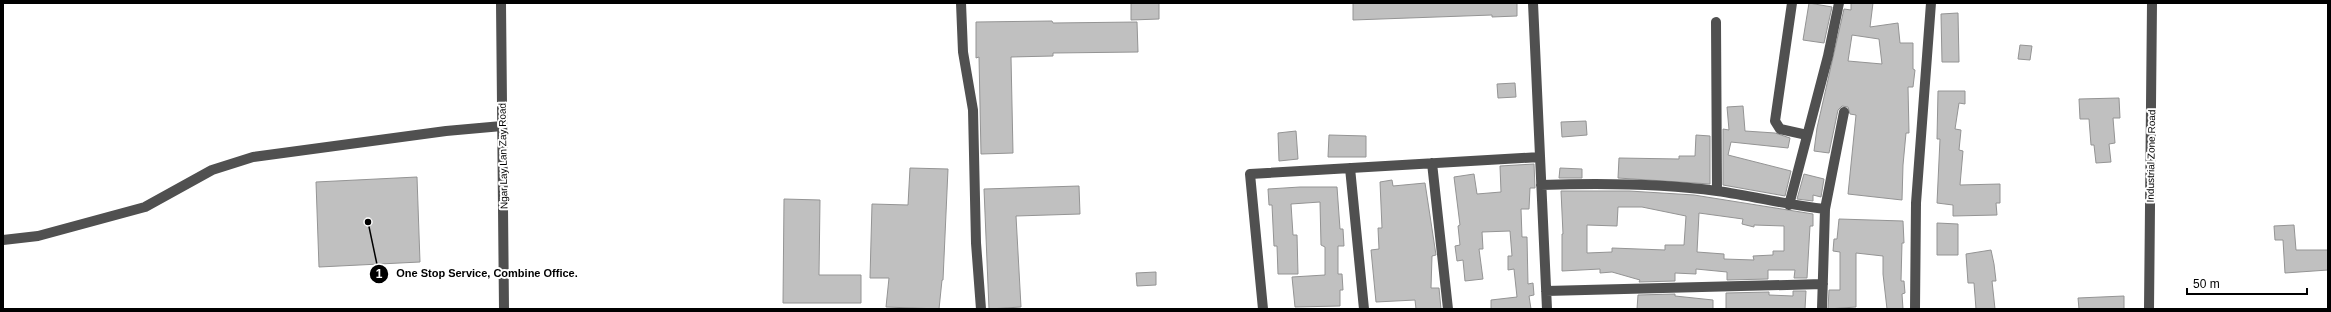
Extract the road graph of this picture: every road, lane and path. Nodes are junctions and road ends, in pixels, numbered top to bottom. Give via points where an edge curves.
1 (501, 3) edge
2 (961, 3) edge
3 (1533, 3) edge
4 (1792, 3) edge
5 (1839, 3) edge
6 (1931, 3) edge
7 (2152, 3) edge
8 (1716, 22) dead end
9 (1844, 112) dead end
10 (502, 126) junction
11 (1807, 135) junction
12 (1540, 157) junction
13 (1432, 163) junction
14 (1350, 168) junction
15 (1541, 184) junction
16 (1717, 191) junction
17 (1789, 205) junction
18 (1825, 209) junction
19 (3, 240) edge
20 (1823, 284) junction
21 (1546, 291) junction
22 (504, 309) edge
23 (981, 309) edge
24 (1263, 309) edge
25 (1364, 309) edge
26 (1448, 309) edge
27 (1546, 309) edge
28 (1822, 309) edge
29 (1915, 309) edge
30 (2149, 309) edge

1 - 10 street, Ngar Lay Lan Zay Road
2 - 23 street via 964,52 973,110 976,243
3 - 12 street
4 - 11 street via 1775,121 1780,129
5 - 11 street
6 - 29 street via 1916,203
7 - 30 street, Industrial Zone Road
8 - 16 street
9 - 18 street
10 - 19 street via 253,156 212,170 145,207 38,236
10 - 22 street, Ngar Lay Lan Zay Road
11 - 17 street
12 - 13 street
12 - 15 street
13 - 14 street
13 - 26 street
14 - 24 street via 1250,174
14 - 25 street
15 - 16 street via 1622,183
15 - 21 street
16 - 17 street
17 - 18 street
18 - 20 street
20 - 21 street
20 - 28 street
21 - 27 street

